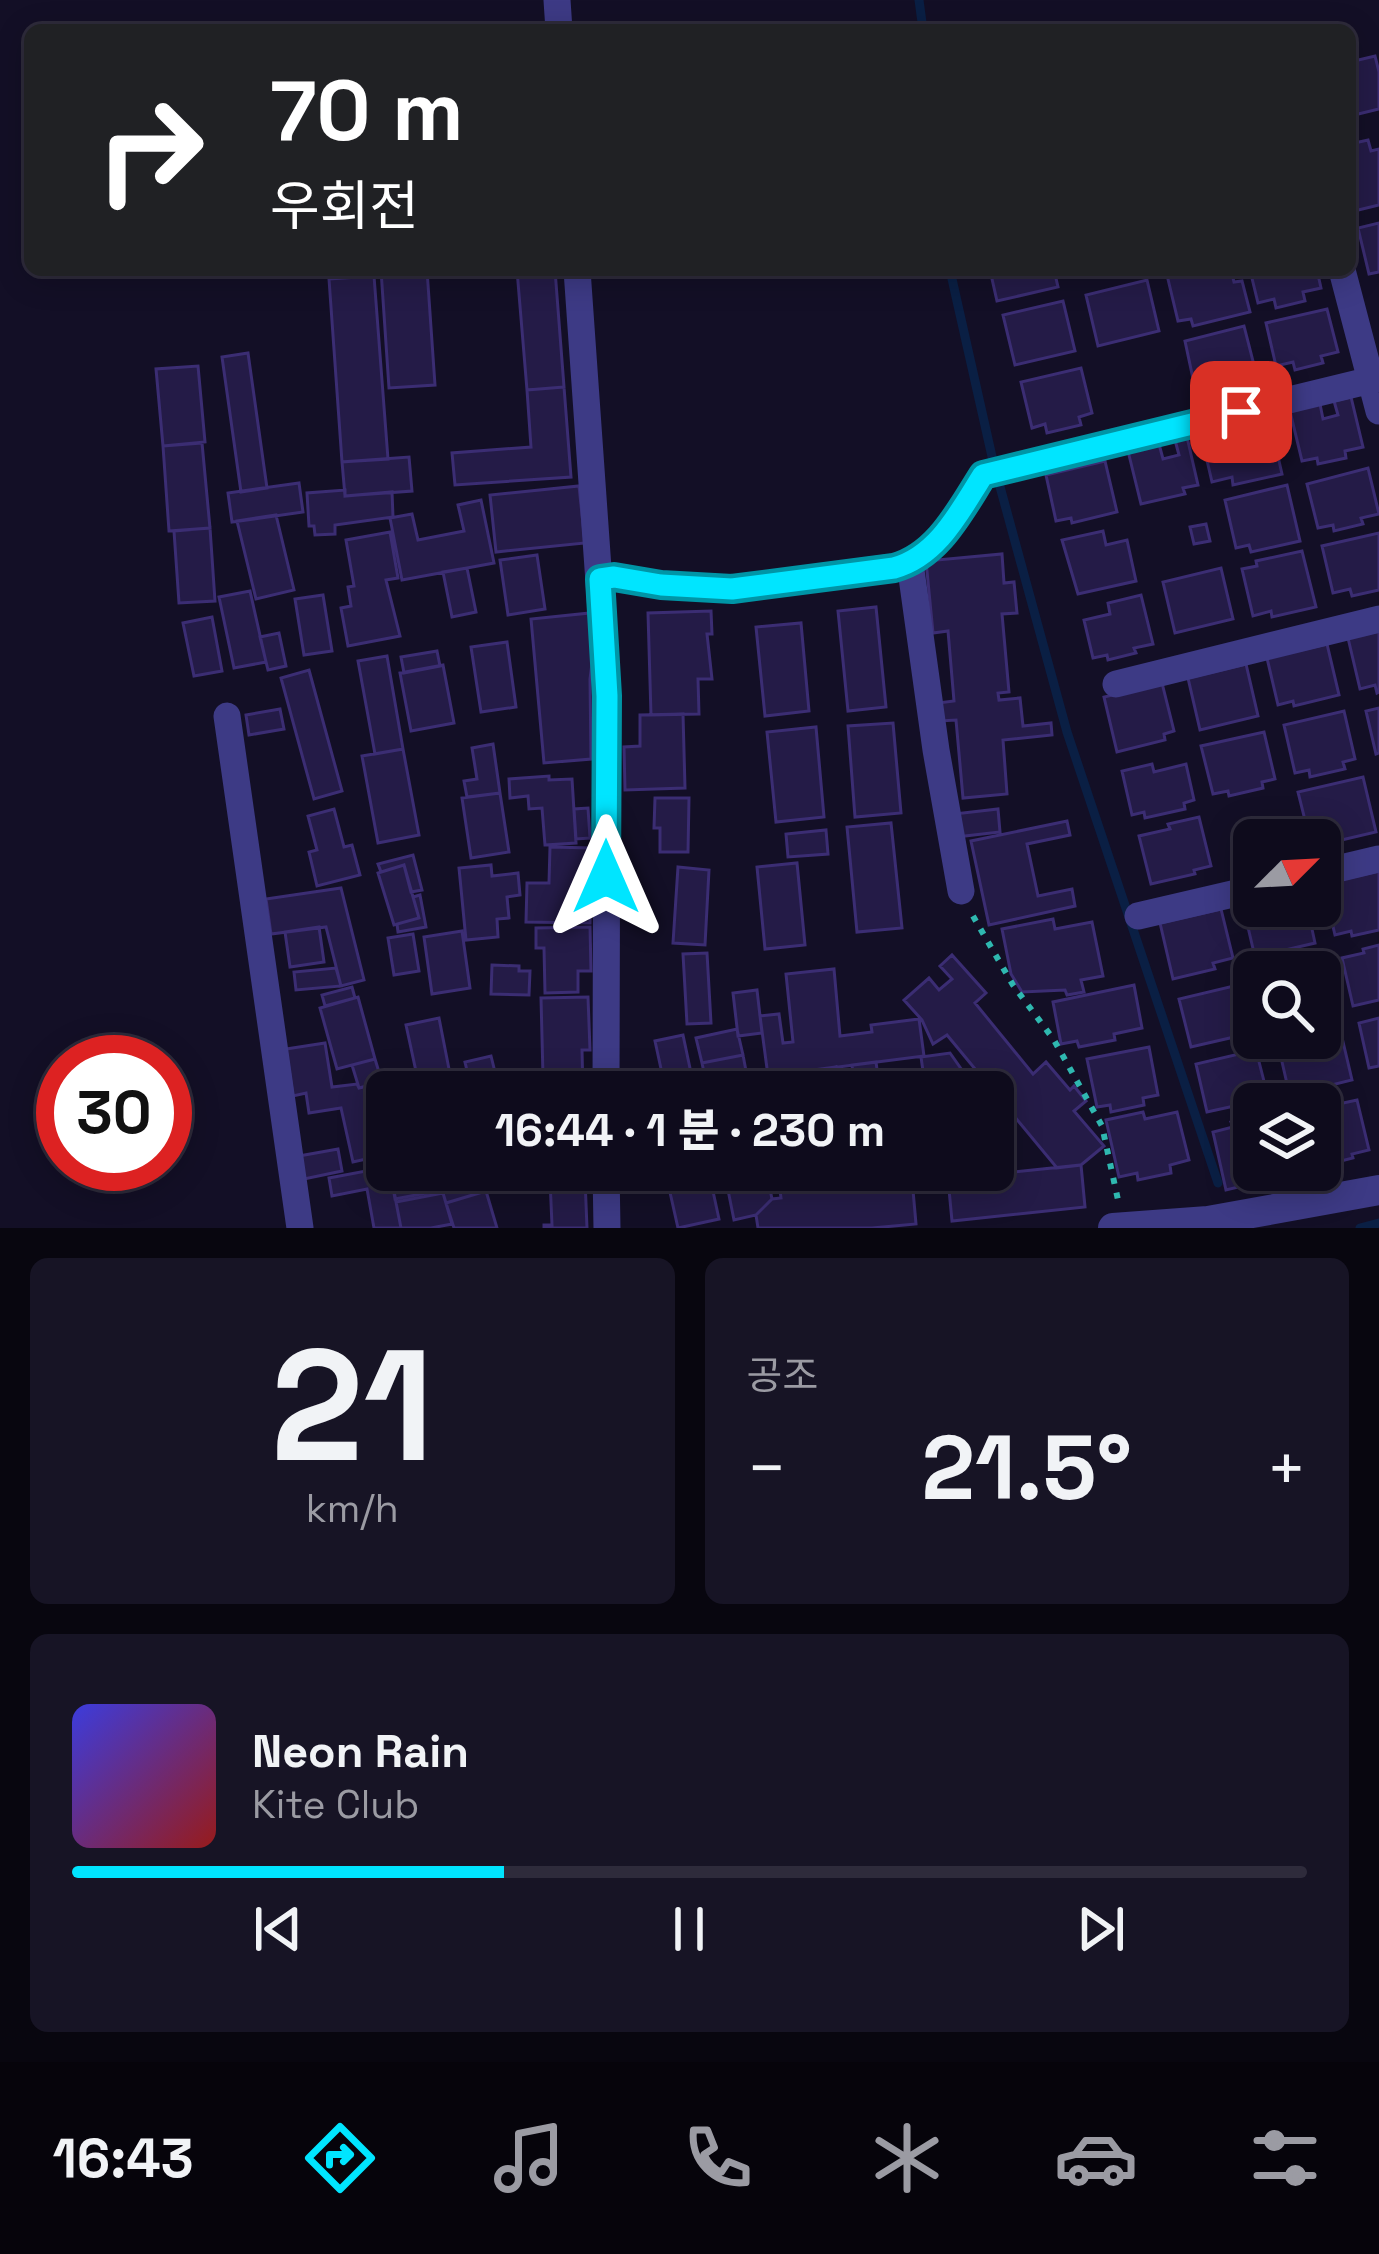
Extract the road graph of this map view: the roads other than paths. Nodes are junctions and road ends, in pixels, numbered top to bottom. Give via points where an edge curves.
1 (577, 276) edge
2 (1344, 276) edge
3 (1375, 379) edge
4 (1379, 411) edge
5 (910, 563) junction
6 (600, 579) junction
7 (1379, 619) edge
8 (1116, 684) dead end
9 (227, 716) dead end
10 (1379, 859) edge
11 (1341, 868) edge
12 (961, 891) road end
13 (1233, 894) edge
14 (1138, 916) dead end
15 (606, 1071) edge
16 (1379, 1190) edge
17 (607, 1191) edge
18 (1122, 1227) edge
19 (300, 1228) edge
20 (607, 1228) edge
21 (1113, 1228) edge

1 - 6 street
2 - 3 street
3 - 4 street
3 - 5 street via 983,475 953,523
5 - 6 street via 732,589
5 - 12 street
6 - 15 street
7 - 8 street
9 - 19 street
10 - 11 street
13 - 14 street
16 - 18 street via 1208,1221
17 - 20 street
18 - 21 street

